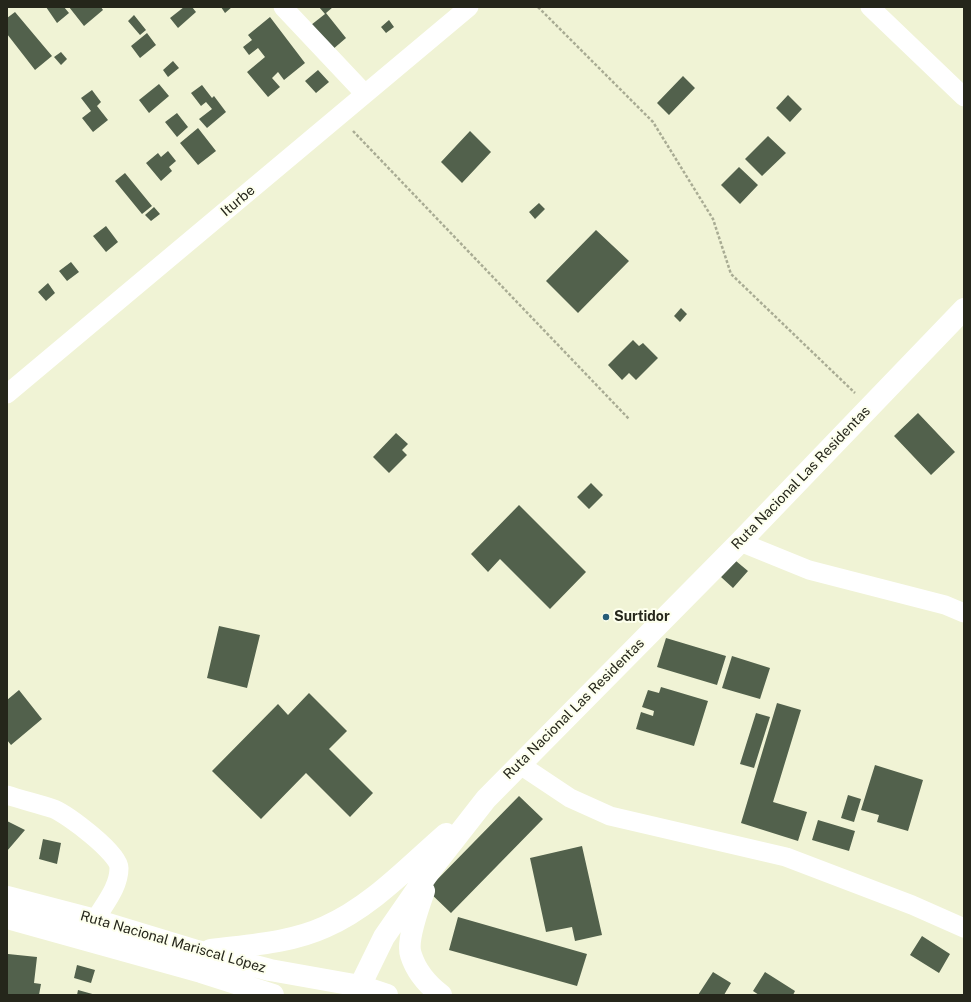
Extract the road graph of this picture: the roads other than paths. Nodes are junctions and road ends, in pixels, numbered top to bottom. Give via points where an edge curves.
1 (283, 7) edge
2 (469, 7) edge
3 (870, 7) edge
4 (365, 94) junction
5 (964, 97) edge
6 (964, 309) edge
7 (7, 394) edge
8 (740, 542) junction
9 (964, 613) edge
10 (518, 764) junction
11 (7, 795) edge
12 (486, 799) junction
13 (429, 872) junction
14 (7, 896) edge
15 (7, 918) edge
16 (95, 920) junction
17 (964, 928) edge
18 (197, 951) junction
19 (238, 984) junction
20 (366, 991) edge
21 (271, 995) edge
22 (387, 995) edge
23 (441, 995) edge

1 - 4 street
2 - 4 street, Iturbe
3 - 5 street
4 - 7 street, Iturbe
6 - 8 highway, Ruta Nacional Las Residentas
8 - 9 street via 809,570 945,605
8 - 10 highway, Ruta Nacional Las Residentas
10 - 12 highway, Ruta Nacional Las Residentas
10 - 17 street via 570,798 610,816 786,857 912,905
11 - 16 street via 55,810 111,852 119,865 118,882
12 - 13 highway, Ruta Nacional Las Residentas
12 - 18 highway via 365,904 344,918 324,928 272,943
13 - 20 highway, Ruta Nacional Las Residentas via 384,937
13 - 23 highway via 416,916 410,954 426,983
14 - 16 highway, Ruta Nacional Mariscal López
15 - 19 highway, Ruta Nacional Mariscal López
16 - 18 highway, Ruta Nacional Mariscal López
18 - 20 highway, Ruta Nacional Mariscal López
19 - 20 highway
19 - 21 highway, Ruta Nacional Mariscal López
20 - 22 highway, Ruta Nacional Mariscal López

